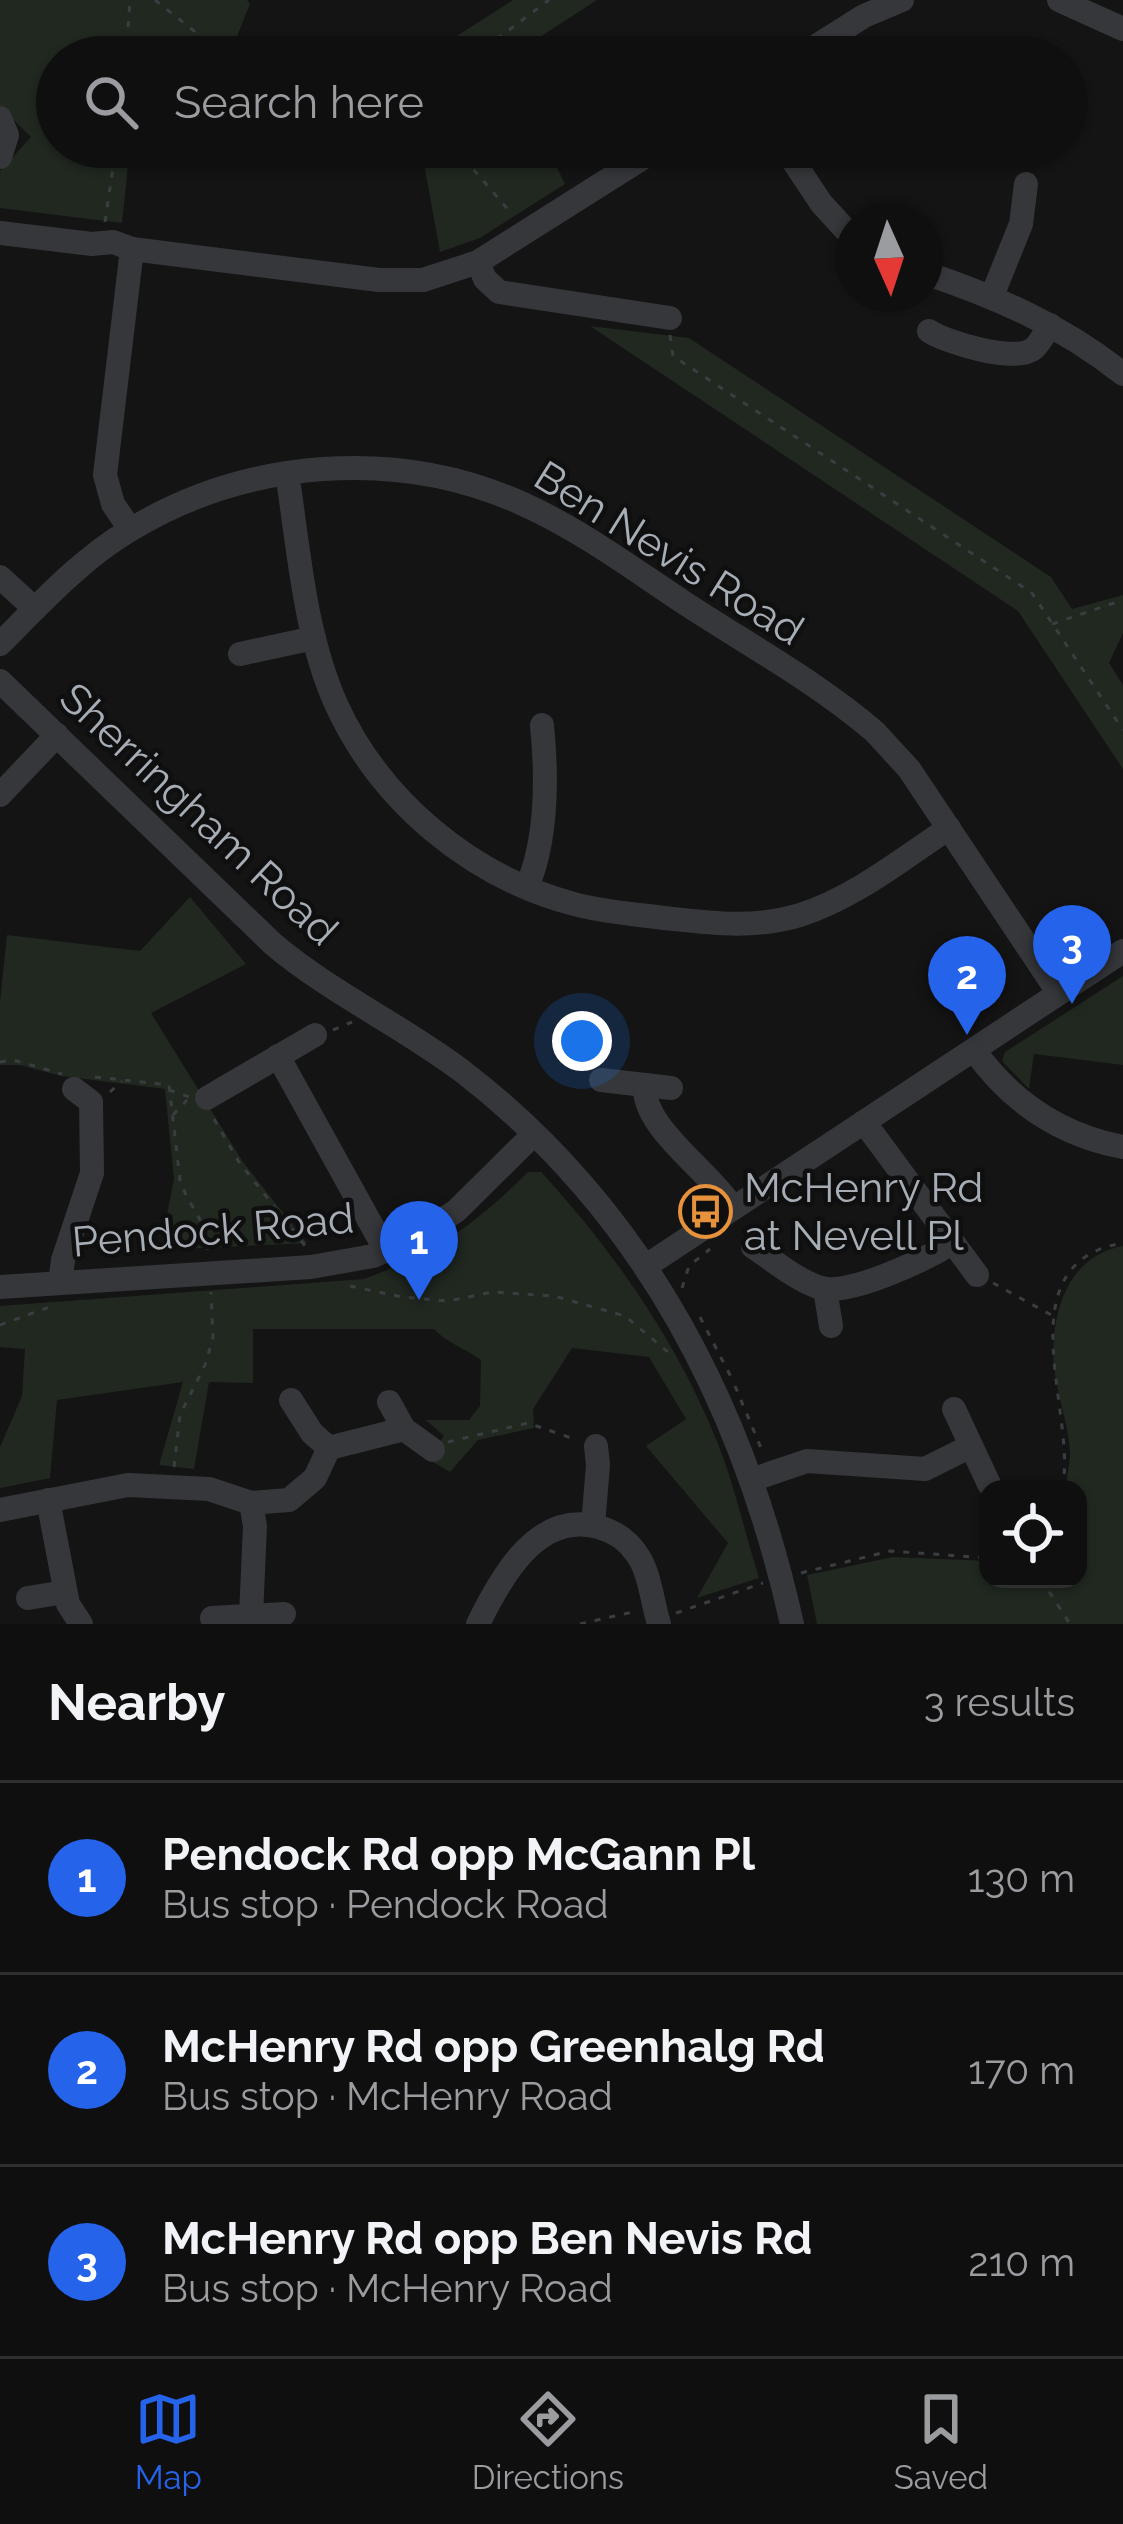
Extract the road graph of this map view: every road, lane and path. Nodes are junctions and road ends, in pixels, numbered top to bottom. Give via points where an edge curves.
1 (130, 0) edge
2 (154, 0) edge
3 (549, 0) edge
4 (902, 0) edge
5 (1059, 0) edge
6 (1123, 29) edge
7 (127, 36) edge
8 (197, 36) edge
9 (500, 36) edge
10 (832, 36) edge
11 (0, 118) edge
12 (0, 157) edge
13 (112, 168) edge
14 (472, 168) edge
15 (628, 168) edge
16 (798, 168) edge
17 (1026, 184) dead end
18 (835, 218) edge
19 (0, 233) edge
20 (527, 234) junction
21 (119, 246) junction
22 (478, 262) junction
23 (943, 280) edge
24 (992, 296) junction
25 (670, 318) joint
26 (1050, 325) junction
27 (929, 331) dead end
28 (1123, 374) edge
29 (287, 472) junction
30 (130, 529) junction
31 (0, 577) edge
32 (1123, 600) edge
33 (34, 609) junction
34 (1052, 624) junction
35 (314, 638) junction
36 (0, 644) edge
37 (240, 654) dead end
38 (0, 681) edge
39 (542, 725) dead end
40 (1123, 730) edge
41 (57, 735) junction
42 (0, 795) edge
43 (949, 828) junction
44 (527, 887) junction
45 (1123, 951) edge
46 (1058, 992) junction
47 (375, 1012) junction
48 (315, 1035) joint
49 (974, 1050) junction
50 (278, 1056) junction
51 (0, 1062) edge
52 (601, 1080) dead end
53 (645, 1085) junction
54 (92, 1086) junction
55 (671, 1088) dead end
56 (169, 1090) junction
57 (204, 1106) junction
58 (864, 1122) junction
59 (534, 1134) junction
60 (1123, 1147) edge
61 (733, 1208) junction
62 (952, 1244) junction
63 (1123, 1244) edge
64 (753, 1247) dead end
65 (307, 1248) dead end
66 (386, 1251) junction
67 (208, 1255) dead end
68 (646, 1266) junction
69 (676, 1268) dead end
70 (977, 1275) joint
71 (684, 1276) dead end
72 (350, 1286) dead end
73 (0, 1287) edge
74 (210, 1289) dead end
75 (825, 1289) junction
76 (58, 1294) junction
77 (1054, 1317) junction
78 (0, 1325) edge
79 (831, 1326) dead end
80 (700, 1354) junction
81 (291, 1400) dead end
82 (389, 1402) dead end
83 (954, 1409) dead end
84 (404, 1429) junction
85 (596, 1446) joint
86 (971, 1446) junction
87 (329, 1448) junction
88 (433, 1450) joint
89 (754, 1479) junction
90 (987, 1480) edge
91 (1063, 1480) edge
92 (172, 1487) junction
93 (47, 1500) junction
94 (251, 1503) junction
95 (0, 1510) edge
96 (593, 1525) junction
97 (979, 1557) edge
98 (800, 1573) dead end
99 (763, 1583) dead end
100 (1045, 1588) edge
101 (65, 1592) junction
102 (28, 1598) dead end
103 (284, 1615) dead end
104 (251, 1616) junction
105 (212, 1618) dead end
106 (657, 1618) edge
107 (80, 1624) edge
108 (478, 1624) edge
109 (580, 1624) edge
110 (792, 1624) edge
111 (1070, 1624) edge

1 - 7 path
2 - 8 path
3 - 9 path
4 - 10 street
5 - 6 street
11 - 12 street via 7,135
13 - 21 path via 106,201
14 - 20 path
15 - 20 street
16 - 18 street
17 - 24 street via 1021,224
19 - 21 street
20 - 22 street
21 - 22 street via 390,281
21 - 30 street via 105,475
22 - 25 street via 485,280 507,294
23 - 24 street
24 - 26 street
25 - 34 path via 673,356 1032,593
26 - 27 street via 1024,353 960,346
26 - 28 street
29 - 30 street, Ben Nevis Road via 198,497
29 - 35 street
29 - 43 street, Ben Nevis Road via 413,472 488,490 550,517 862,721 909,769
30 - 33 street, Ben Nevis Road
31 - 33 street
32 - 34 path
33 - 36 street, Ben Nevis Road
34 - 40 path
35 - 37 street
35 - 44 street via 337,705 387,785 458,849
38 - 41 street, Sherringham Road
39 - 44 street via 545,773
41 - 42 street
41 - 47 street, Sherringham Road via 273,944
43 - 44 street via 842,897 774,921 728,925 614,912
43 - 46 street, Ben Nevis Road
45 - 46 street
46 - 49 street
47 - 48 path
47 - 59 street, Sherringham Road
48 - 50 street
49 - 58 street
49 - 60 street via 1030,1109
50 - 57 street
50 - 66 street
51 - 54 path
52 - 53 street
53 - 55 street
53 - 61 street via 659,1126
54 - 56 path
54 - 76 street via 92,1174
56 - 57 path
56 - 67 path via 180,1180 207,1227
57 - 65 path
58 - 61 street
58 - 62 street
59 - 66 street, Pendock Road via 456,1211
59 - 68 street, Sherringham Road
61 - 68 street
62 - 70 street
62 - 75 street via 841,1290
63 - 77 path via 1075,1268
64 - 75 street
66 - 76 street, Pendock Road via 346,1263
68 - 80 street, Sherringham Road
69 - 71 path
70 - 77 path
72 - 80 path via 448,1301 494,1292 554,1296 626,1316 681,1363
73 - 76 street, Pendock Road
74 - 92 path via 212,1338 180,1415
75 - 79 street
76 - 78 path
77 - 91 path
80 - 89 street, Sherringham Road
81 - 87 street
82 - 84 street
83 - 86 street
84 - 87 street
84 - 88 street
85 - 88 path via 528,1423
85 - 96 street
86 - 89 street via 925,1469 807,1461
86 - 90 street
87 - 94 street via 315,1478 290,1500
89 - 110 street, Sherringham Road
92 - 93 street via 112,1486
92 - 94 street
93 - 95 street
93 - 101 street
94 - 104 street
96 - 106 street via 635,1551
96 - 108 street via 535,1540
97 - 98 path via 890,1551
99 - 106 path
100 - 111 path
101 - 102 street
101 - 107 street
103 - 104 street
104 - 105 street
106 - 109 path via 640,1611

